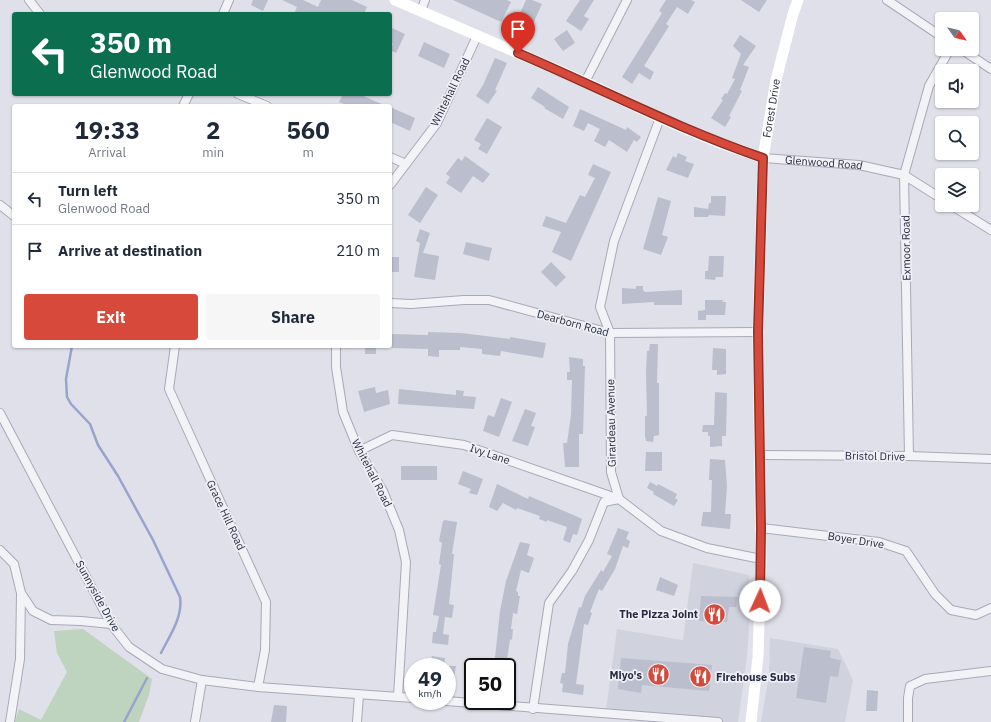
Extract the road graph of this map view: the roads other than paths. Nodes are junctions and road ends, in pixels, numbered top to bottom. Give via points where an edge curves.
1 (29, 0) edge
2 (229, 0) edge
3 (395, 0) edge
4 (426, 0) edge
5 (626, 0) edge
6 (798, 0) edge
7 (887, 0) edge
8 (421, 11) junction
9 (38, 12) edge
10 (224, 12) edge
11 (935, 32) edge
12 (477, 36) junction
13 (946, 56) edge
14 (971, 56) edge
15 (991, 69) edge
16 (585, 82) junction
17 (243, 96) edge
18 (262, 104) edge
19 (660, 118) junction
20 (392, 158) edge
21 (763, 158) junction
22 (406, 164) junction
23 (904, 175) junction
24 (392, 182) edge
25 (935, 195) edge
26 (0, 205) edge
27 (963, 212) edge
28 (12, 214) edge
29 (991, 230) edge
30 (392, 303) edge
31 (758, 332) junction
32 (610, 334) junction
33 (175, 348) edge
34 (336, 348) edge
35 (0, 413) edge
36 (359, 451) junction
37 (760, 454) junction
38 (909, 456) junction
39 (991, 459) edge
40 (619, 499) junction
41 (761, 528) junction
42 (0, 550) edge
43 (761, 559) junction
44 (22, 593) junction
45 (991, 608) edge
46 (111, 624) junction
47 (991, 671) edge
48 (202, 680) junction
49 (258, 687) junction
50 (359, 695) junction
51 (398, 697) junction
52 (404, 697) edge
53 (456, 702) edge
54 (533, 709) junction
55 (10, 722) edge
56 (195, 722) edge
57 (357, 722) edge
58 (718, 722) edge
59 (751, 722) edge
60 (908, 722) edge

1 - 9 street
2 - 10 street
3 - 8 main road, Glenwood Road
4 - 8 street
5 - 16 street
6 - 21 main road, Forest Drive via 776,80
7 - 11 street
8 - 12 main road, Glenwood Road
12 - 16 main road, Glenwood Road
12 - 22 street, Whitehall Road via 437,123
13 - 23 street, Exmoor Road via 930,86
14 - 15 street
16 - 19 main road, Glenwood Road
17 - 18 street
19 - 21 main road, Glenwood Road
19 - 32 street, Girardeau Avenue via 614,240 600,307
20 - 22 street
21 - 23 street, Glenwood Road via 859,165
21 - 31 main road, Forest Drive
22 - 24 street, Whitehall Road
23 - 25 street, Glenwood Road
23 - 38 street, Exmoor Road
26 - 28 street
27 - 29 street
30 - 32 street, Dearborn Road via 489,300
31 - 32 street, Dearborn Road
31 - 37 main road, Forest Drive
32 - 40 street, Girardeau Avenue via 611,472
33 - 49 street, Grace Hill Road via 169,389 266,602 265,650
34 - 36 street, Whitehall Road via 336,367 343,412
35 - 46 street, Sunnyside Drive
36 - 40 street, Ivy Lane via 392,435 464,445
36 - 51 street, Whitehall Road via 383,491 399,530 406,562
37 - 38 street, Bristol Drive
37 - 41 main road, Forest Drive
38 - 39 street, Bristol Drive
40 - 43 street, Ivy Lane via 661,531 707,548
40 - 54 street via 604,502 590,540 549,603
41 - 43 main road, Forest Drive
41 - 45 street, Boyer Drive via 879,542 906,551 935,594 951,610 976,614
42 - 44 street via 14,564
43 - 59 main road, Forest Drive via 758,656
44 - 46 street via 33,611 51,620
44 - 55 street via 20,659
46 - 48 street, Sunnyside Drive via 129,647 162,669
47 - 60 street via 925,679 910,686
48 - 49 street, Sunnyside Drive
48 - 56 street
49 - 50 street, Sunnyside Drive
50 - 51 street, Sunnyside Drive
50 - 57 street
51 - 52 street, Sunnyside Drive
53 - 54 street
54 - 58 street

